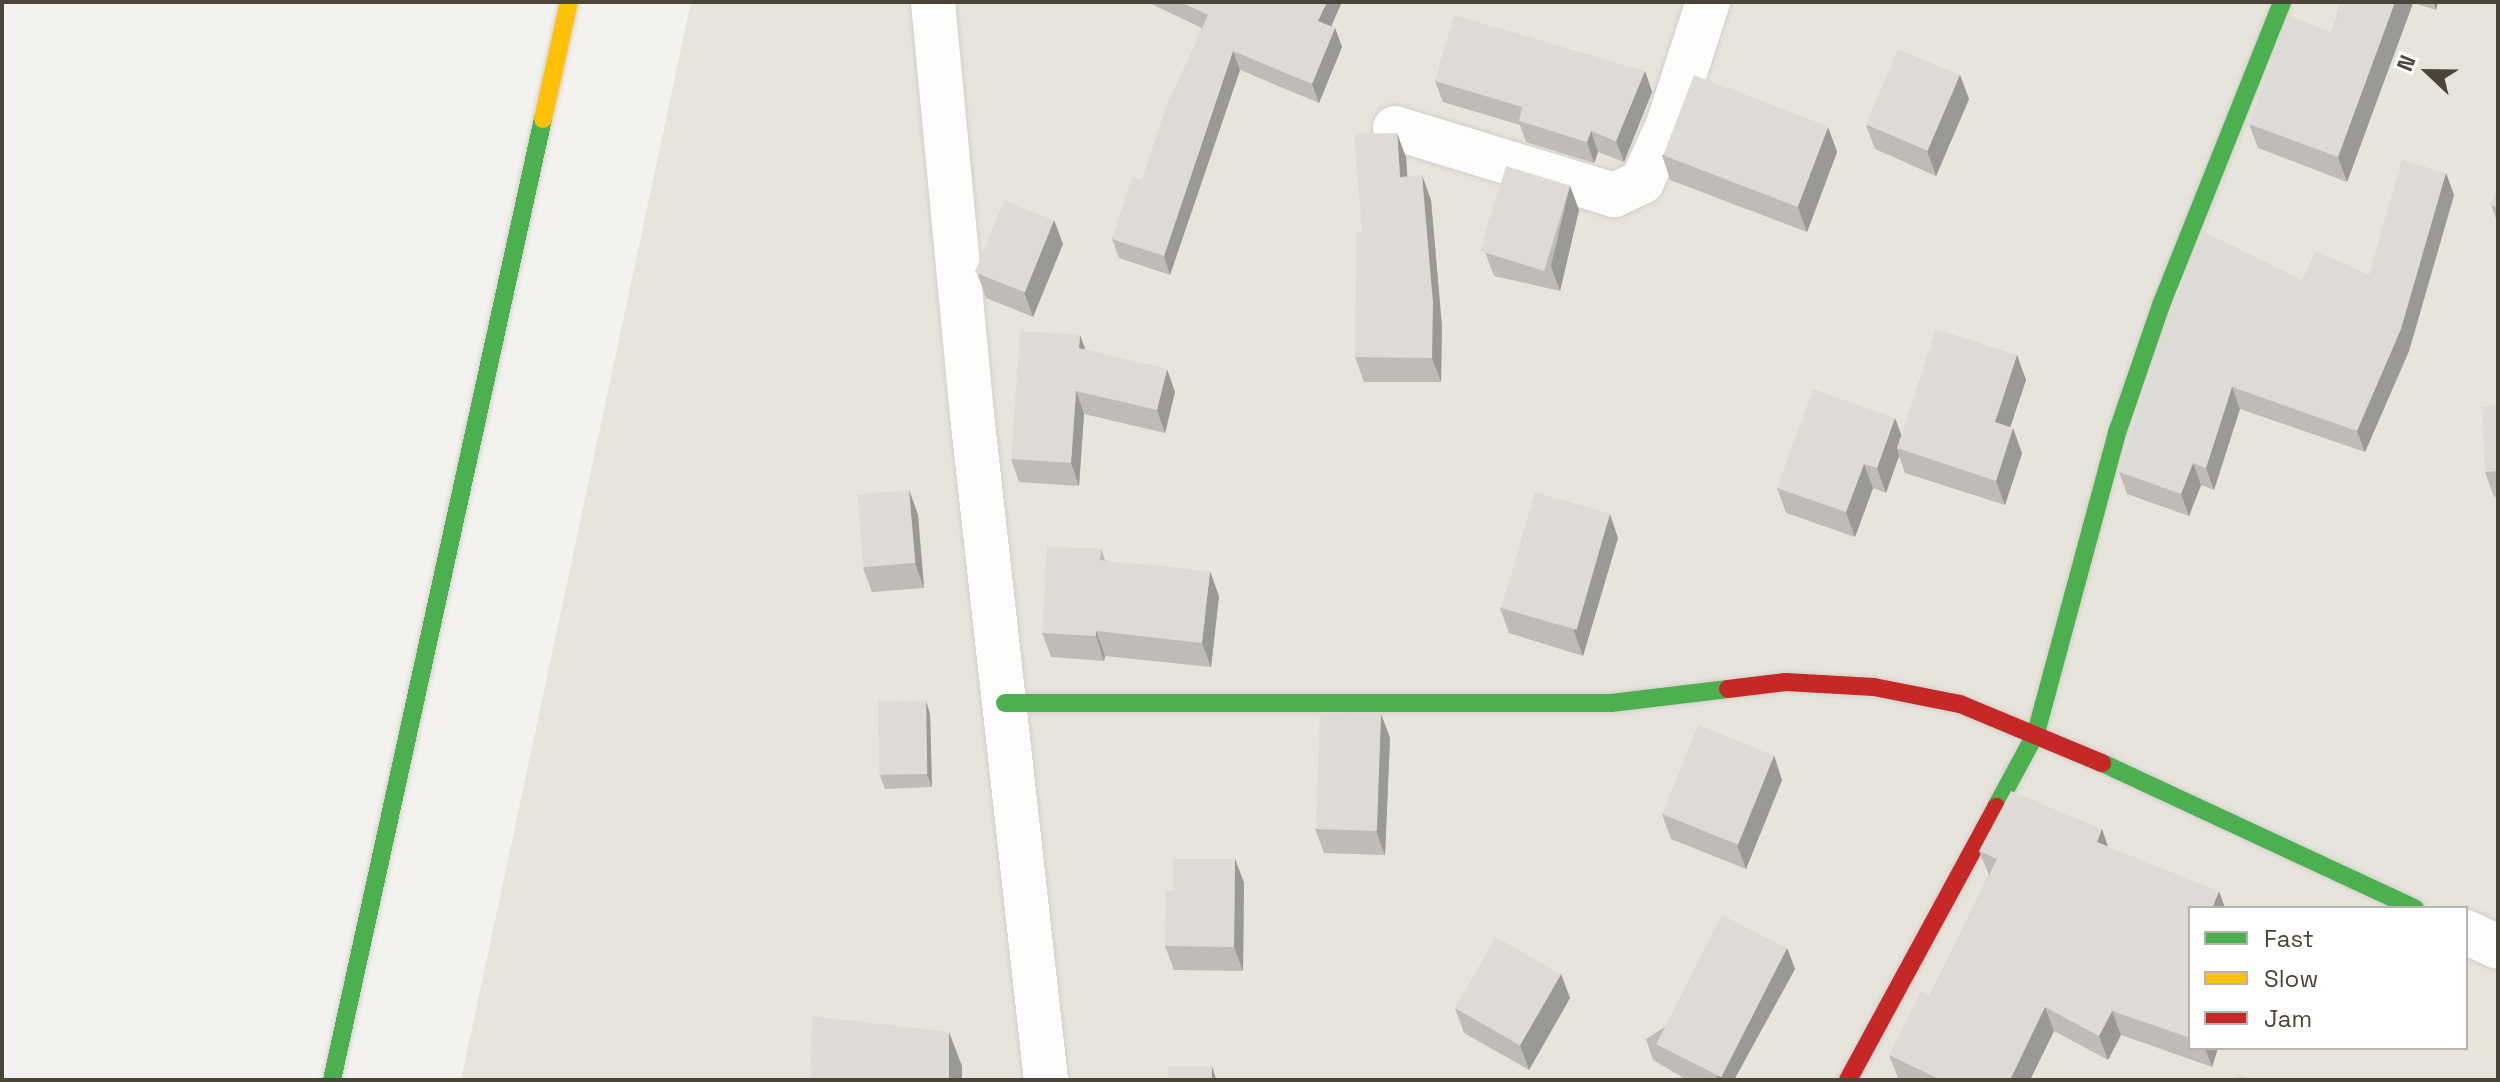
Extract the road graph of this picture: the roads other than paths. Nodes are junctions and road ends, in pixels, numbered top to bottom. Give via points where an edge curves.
1 (569, 2) edge
2 (933, 2) edge
3 (1708, 2) edge
4 (2282, 2) edge
5 (1395, 128) dead end
6 (1005, 703) junction
7 (2036, 733) junction
8 (2411, 906) edge
9 (2468, 933) edge
10 (2498, 947) edge
11 (332, 1080) edge
12 (1046, 1080) edge
13 (1848, 1080) edge

1 - 11 street
2 - 6 street
3 - 5 street via 1668,125 1642,182 1614,195
4 - 7 street via 2161,305 2118,430
6 - 7 street via 1611,703 1786,682 1874,687 1960,704
6 - 12 street
7 - 8 street
7 - 13 street
9 - 10 street

